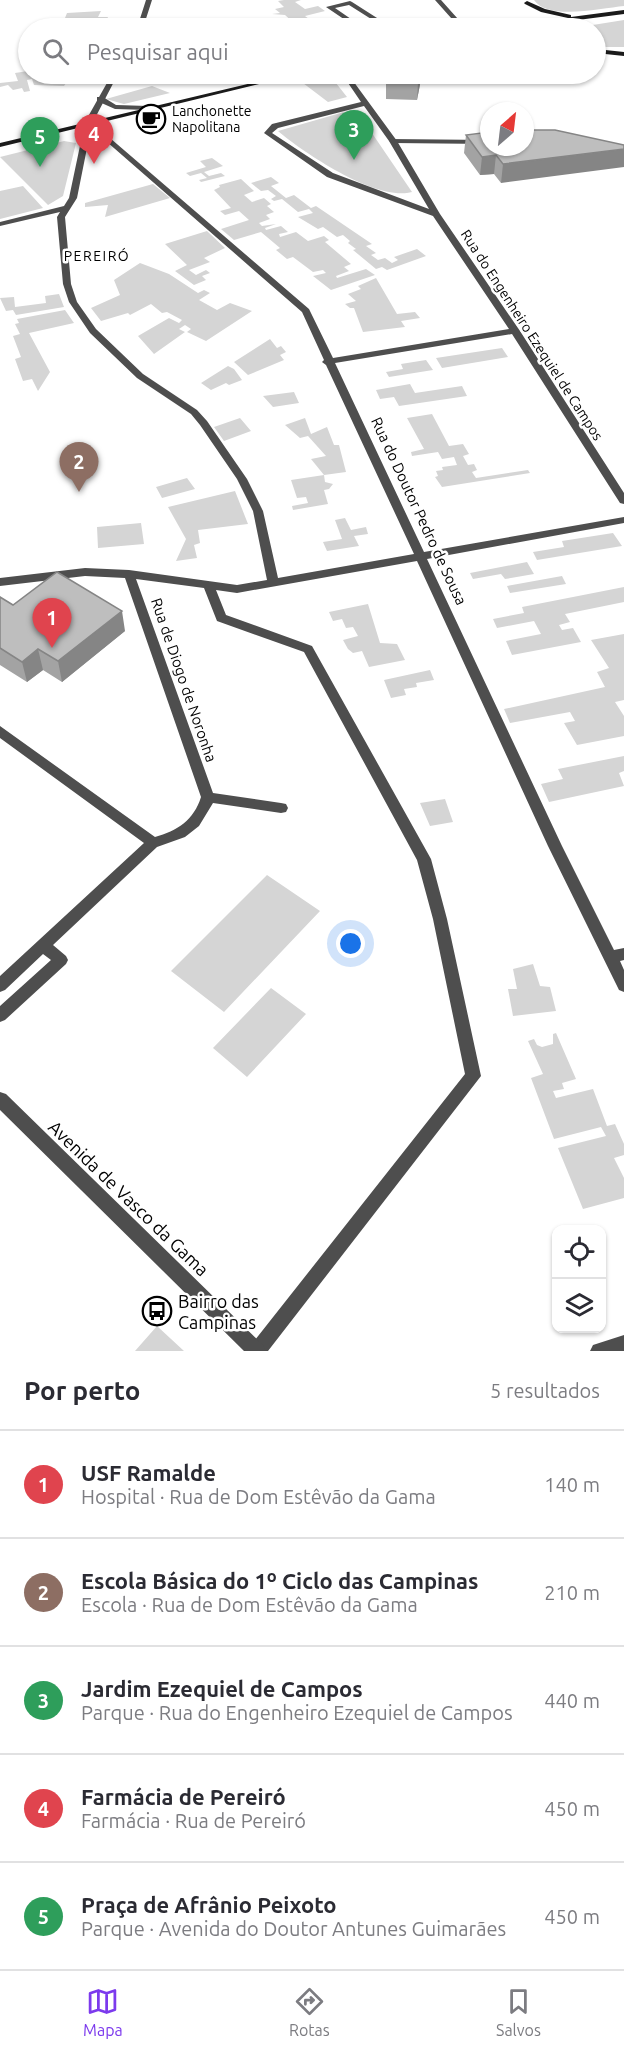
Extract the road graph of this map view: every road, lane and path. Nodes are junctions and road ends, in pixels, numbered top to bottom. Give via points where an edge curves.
1 (149, 0) edge
2 (438, 0) edge
3 (526, 2) edge
4 (624, 12) edge
5 (143, 18) edge
6 (346, 18) edge
7 (373, 18) edge
8 (454, 18) edge
9 (528, 18) edge
10 (579, 18) joint
11 (606, 51) edge
12 (624, 51) edge
13 (110, 84) edge
14 (252, 84) edge
15 (352, 84) edge
16 (100, 99) junction
17 (366, 103) junction
18 (148, 108) junction
19 (89, 122) junction
20 (393, 141) junction
21 (2, 142) edge
22 (480, 142) edge
23 (66, 208) junction
24 (436, 214) junction
25 (0, 224) edge
26 (515, 331) junction
27 (327, 362) junction
28 (624, 501) edge
29 (624, 520) edge
30 (421, 555) junction
31 (129, 574) junction
32 (273, 581) junction
33 (0, 582) edge
34 (209, 586) junction
35 (0, 731) edge
36 (208, 797) junction
37 (281, 808) dead end
38 (153, 843) junction
39 (44, 945) junction
40 (617, 956) edge
41 (0, 985) edge
42 (624, 985) edge
43 (0, 1015) edge
44 (0, 1098) edge
45 (624, 1344) edge
46 (257, 1351) edge
47 (599, 1351) edge

1 - 5 street
2 - 8 street
3 - 9 main road
3 - 10 main road via 543,11
4 - 10 main road
6 - 7 street via 329,7 350,3
11 - 12 main road
13 - 16 street
14 - 18 main road
15 - 17 street, Rua do Engenheiro Ezequiel de Campos
16 - 18 street via 114,107
16 - 19 street
17 - 20 street, Rua do Engenheiro Ezequiel de Campos
17 - 24 street via 275,126 268,133 330,175
18 - 19 main road
19 - 21 main road
19 - 23 street via 73,198
19 - 27 street, Rua do Doutor Pedro de Sousa via 306,311
20 - 22 street
20 - 24 street, Rua do Engenheiro Ezequiel de Campos
23 - 25 street
23 - 32 street via 61,217 62,250 74,302 93,331 140,376 204,423 242,479 258,511
24 - 26 street, Rua do Engenheiro Ezequiel de Campos
26 - 27 street
26 - 28 street, Rua do Engenheiro Ezequiel de Campos
27 - 30 street, Rua do Doutor Pedro de Sousa via 351,403
29 - 30 street
30 - 32 street
30 - 40 street, Rua do Doutor Pedro de Sousa via 555,846
31 - 33 street via 85,572
31 - 34 street
31 - 36 street, Rua de Diogo de Noronha
32 - 34 street via 237,589
34 - 46 street via 221,618 308,649 424,859 441,919 473,1076
35 - 38 street
36 - 37 street
36 - 38 street via 203,812 189,828
38 - 39 street
39 - 41 street
39 - 43 street via 61,960
40 - 42 street, Rua do Doutor Pedro de Sousa
44 - 46 street, Avenida de Vasco da Gama
45 - 47 street

